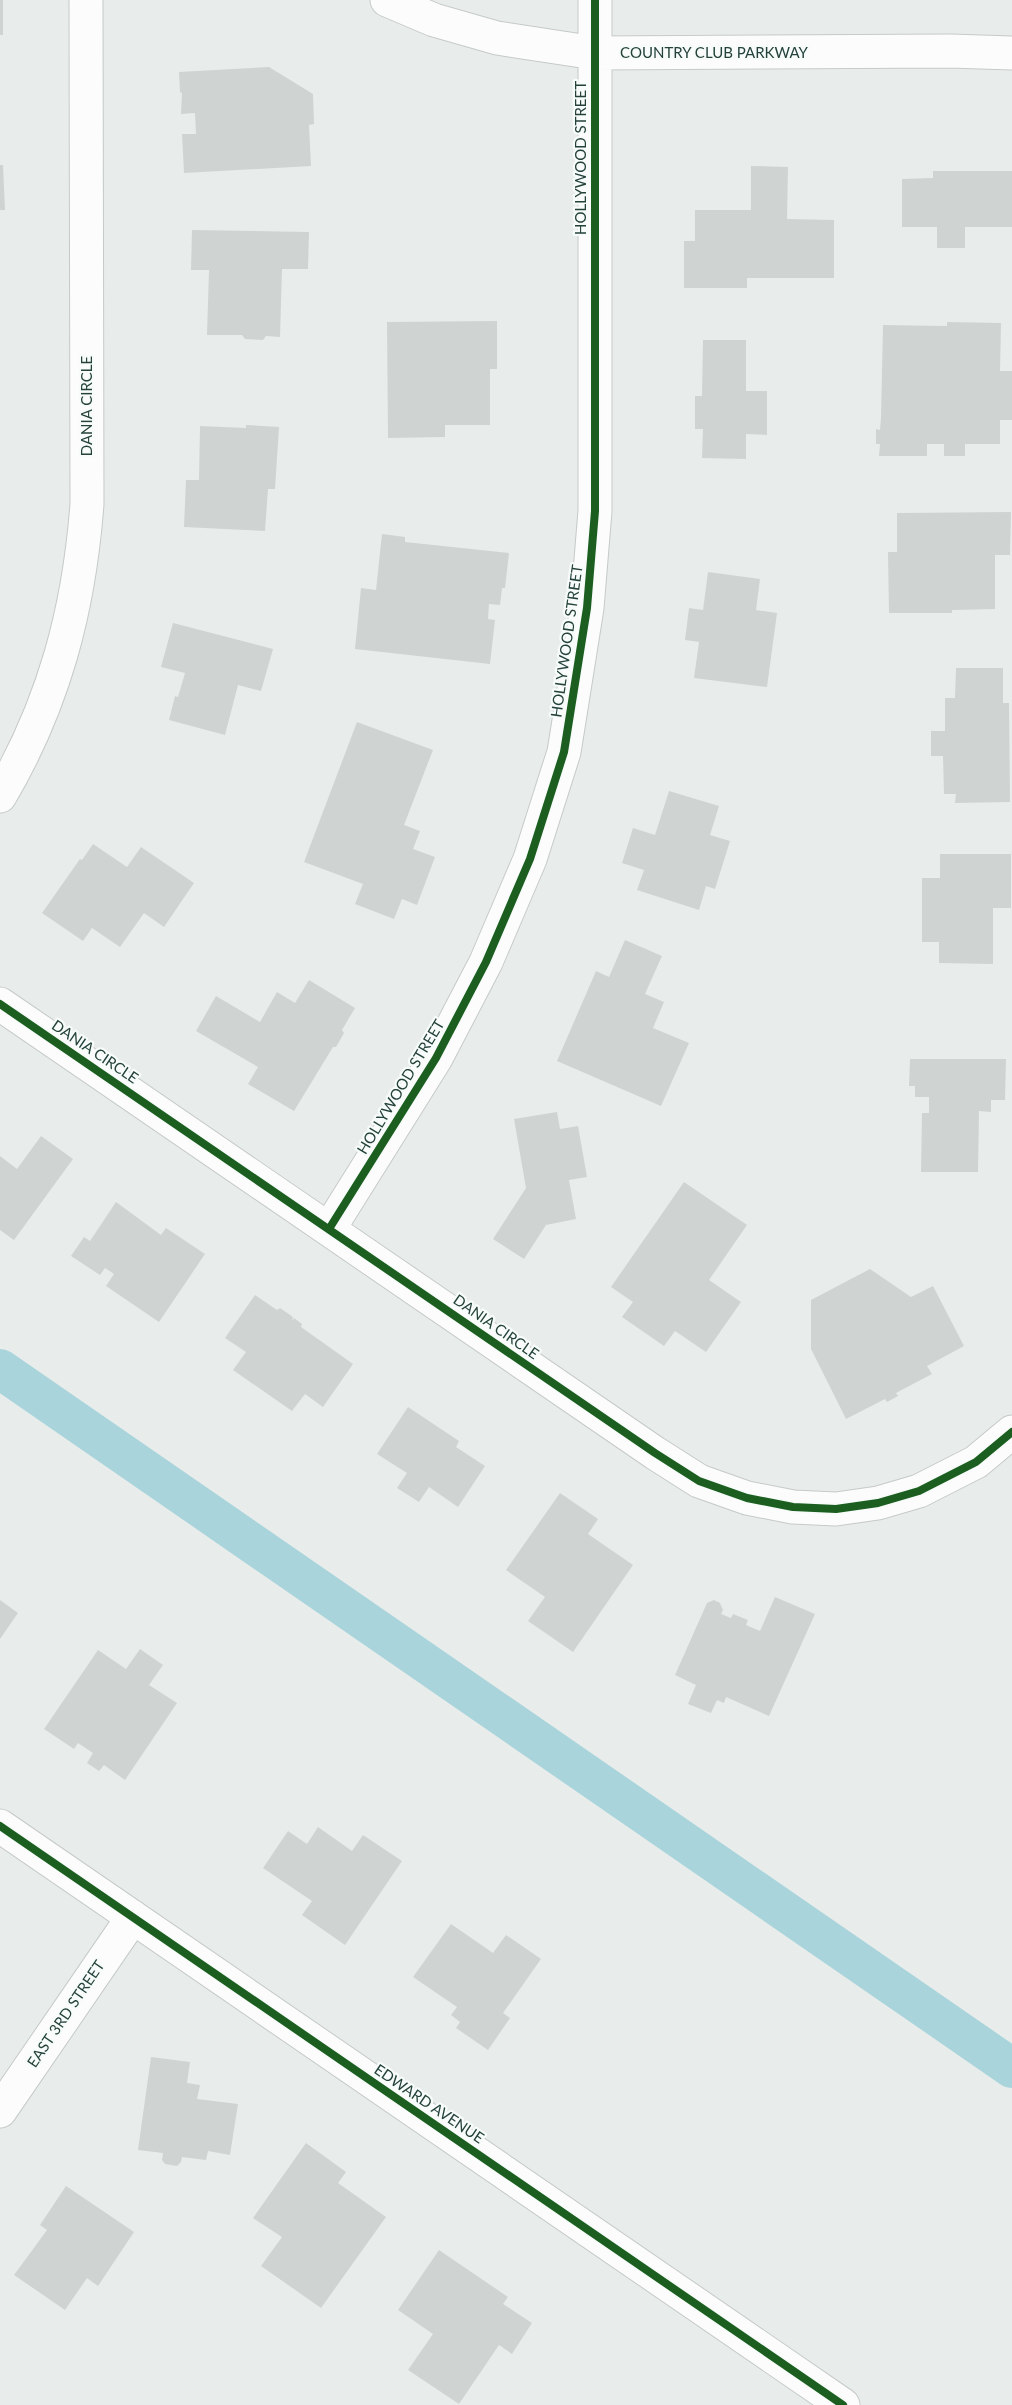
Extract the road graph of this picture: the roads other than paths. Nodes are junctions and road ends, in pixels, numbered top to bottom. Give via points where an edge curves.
1 (86, 0) edge
2 (387, 0) edge
3 (595, 0) edge
4 (595, 53) junction
5 (1012, 53) edge
6 (0, 796) edge
7 (0, 1004) edge
8 (329, 1228) junction
9 (1012, 1432) edge
10 (0, 1826) edge
11 (133, 1917) junction
12 (0, 2111) edge
13 (843, 2405) edge

1 - 6 street, DANIA CIRCLE via 87,504 83,555 58,666 40,715
2 - 4 street, COUNTRY CLUB PARKWAY via 434,20 497,38
3 - 4 street, HOLLYWOOD STREET
4 - 5 street, COUNTRY CLUB PARKWAY
4 - 8 street, HOLLYWOOD STREET via 595,511 587,608 564,752 530,859 486,962 436,1058
7 - 8 street, DANIA CIRCLE
8 - 9 street, DANIA CIRCLE via 655,1454 699,1480 747,1498 793,1507 836,1509 878,1503 919,1491 976,1462
10 - 11 street, EDWARD AVENUE
11 - 12 street, EAST 3RD STREET
11 - 13 street, EDWARD AVENUE

